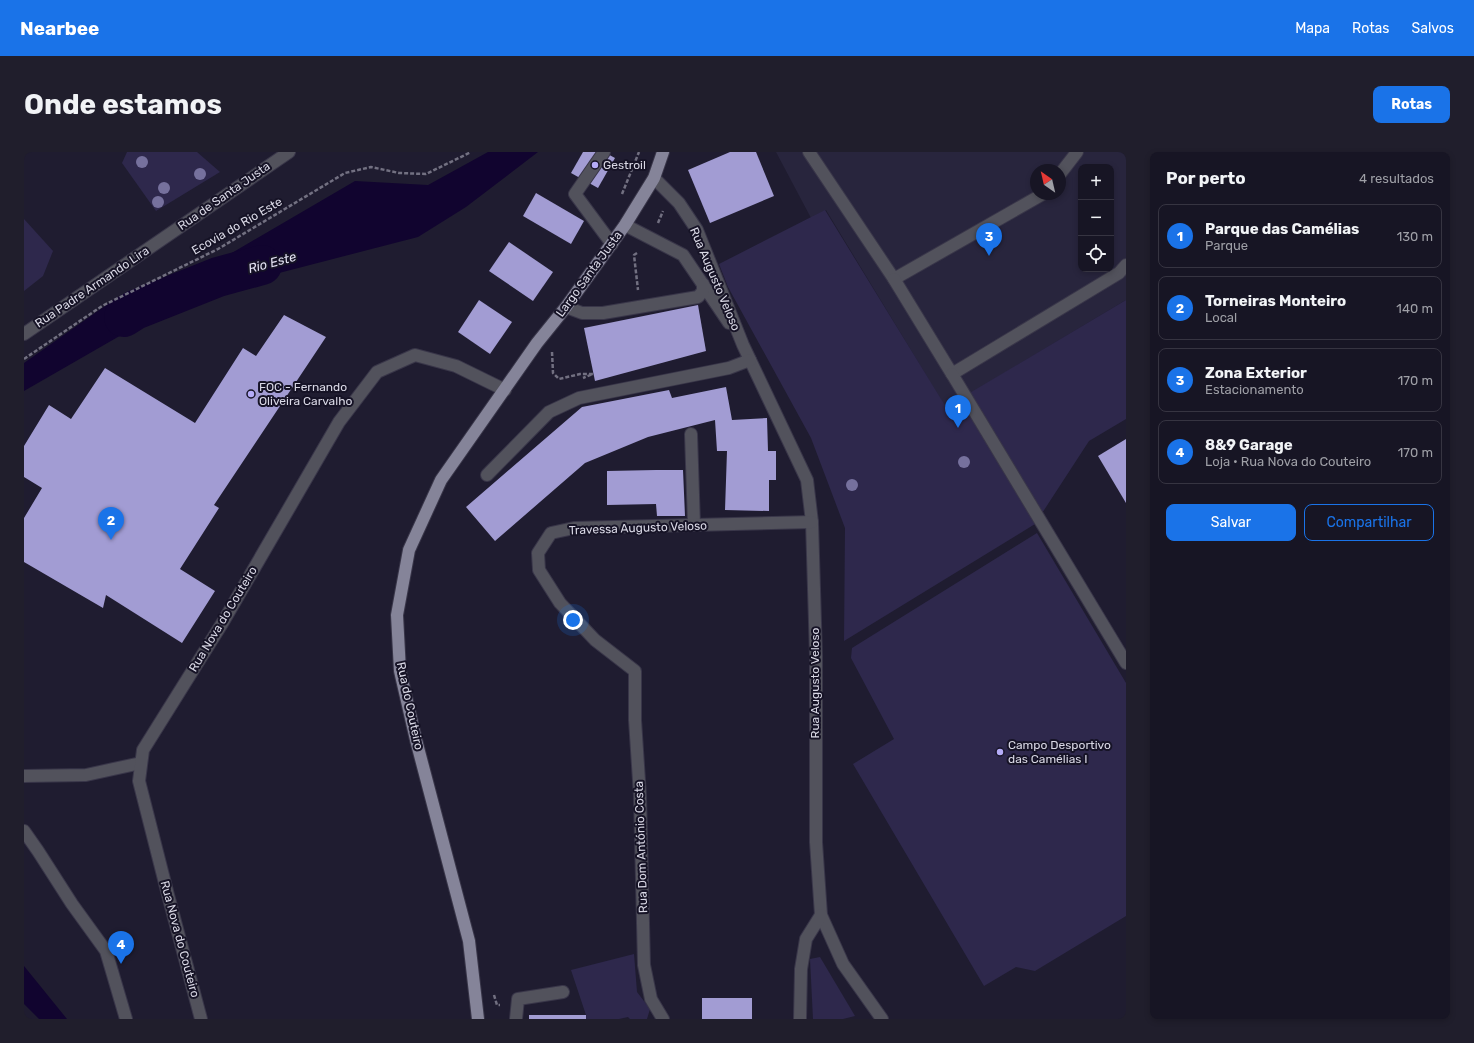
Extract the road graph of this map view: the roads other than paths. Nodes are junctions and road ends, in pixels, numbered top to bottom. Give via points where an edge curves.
1 (289, 152) edge
2 (604, 152) edge
3 (664, 152) edge
4 (809, 152) edge
5 (1077, 152) edge
6 (1066, 166) edge
7 (654, 178) junction
8 (1032, 200) edge
9 (625, 225) junction
10 (160, 241) joint
11 (612, 244) junction
12 (1126, 265) edge
13 (894, 279) junction
14 (703, 284) junction
15 (566, 307) junction
16 (24, 334) edge
17 (743, 345) junction
18 (750, 360) junction
19 (952, 374) junction
20 (505, 390) junction
21 (691, 434) dead end
22 (487, 475) dead end
23 (812, 522) junction
24 (694, 525) junction
25 (1126, 663) edge
26 (635, 671) joint
27 (141, 763) junction
28 (24, 776) edge
29 (24, 831) edge
30 (821, 915) junction
31 (564, 992) dead end
32 (879, 1018) edge
33 (126, 1019) edge
34 (201, 1019) edge
35 (478, 1019) edge
36 (516, 1019) edge
37 (663, 1019) edge
38 (800, 1019) edge

1 - 10 street, Rua de Santa Justa
2 - 11 street via 575,194
3 - 7 main road, Largo Santa Justa
4 - 13 street
5 - 6 street
7 - 9 main road, Largo Santa Justa
7 - 17 street, Rua Augusto Veloso via 678,203 697,230
8 - 13 street
9 - 11 main road, Largo Santa Justa
9 - 14 street, Rua Augusto Veloso via 684,255
10 - 16 street, Rua Padre Armando Lira
11 - 15 main road, Largo Santa Justa
12 - 19 street via 1119,272
13 - 19 street
14 - 15 street via 703,291 698,296 603,314 582,313
14 - 17 street, Rua Augusto Veloso
15 - 20 main road, Largo Santa Justa via 537,343
17 - 18 street, Rua Augusto Veloso
18 - 22 street via 729,368 579,398 549,412
18 - 23 street, Rua Augusto Veloso via 807,480
19 - 25 street
20 - 27 street, Rua Nova do Couteiro via 456,366 414,355 377,372 339,422 223,622 143,750
20 - 35 main road, Rua do Couteiro via 441,480 410,550 398,615 400,671 469,941
21 - 24 street
23 - 24 street, Travessa Augusto Veloso
23 - 30 street, Rua Augusto Veloso via 816,656 816,842
24 - 26 street, Travessa Augusto Veloso via 574,528 551,533 538,553 539,570 560,603 596,640
26 - 37 street, Rua Dom António Costa via 644,965 651,999
27 - 28 street via 86,775
27 - 34 street, Rua Nova do Couteiro via 139,781
29 - 33 street via 106,951
30 - 32 street, Rua Augusto Veloso via 843,964
30 - 38 street via 806,939 801,969
31 - 36 street via 518,999

